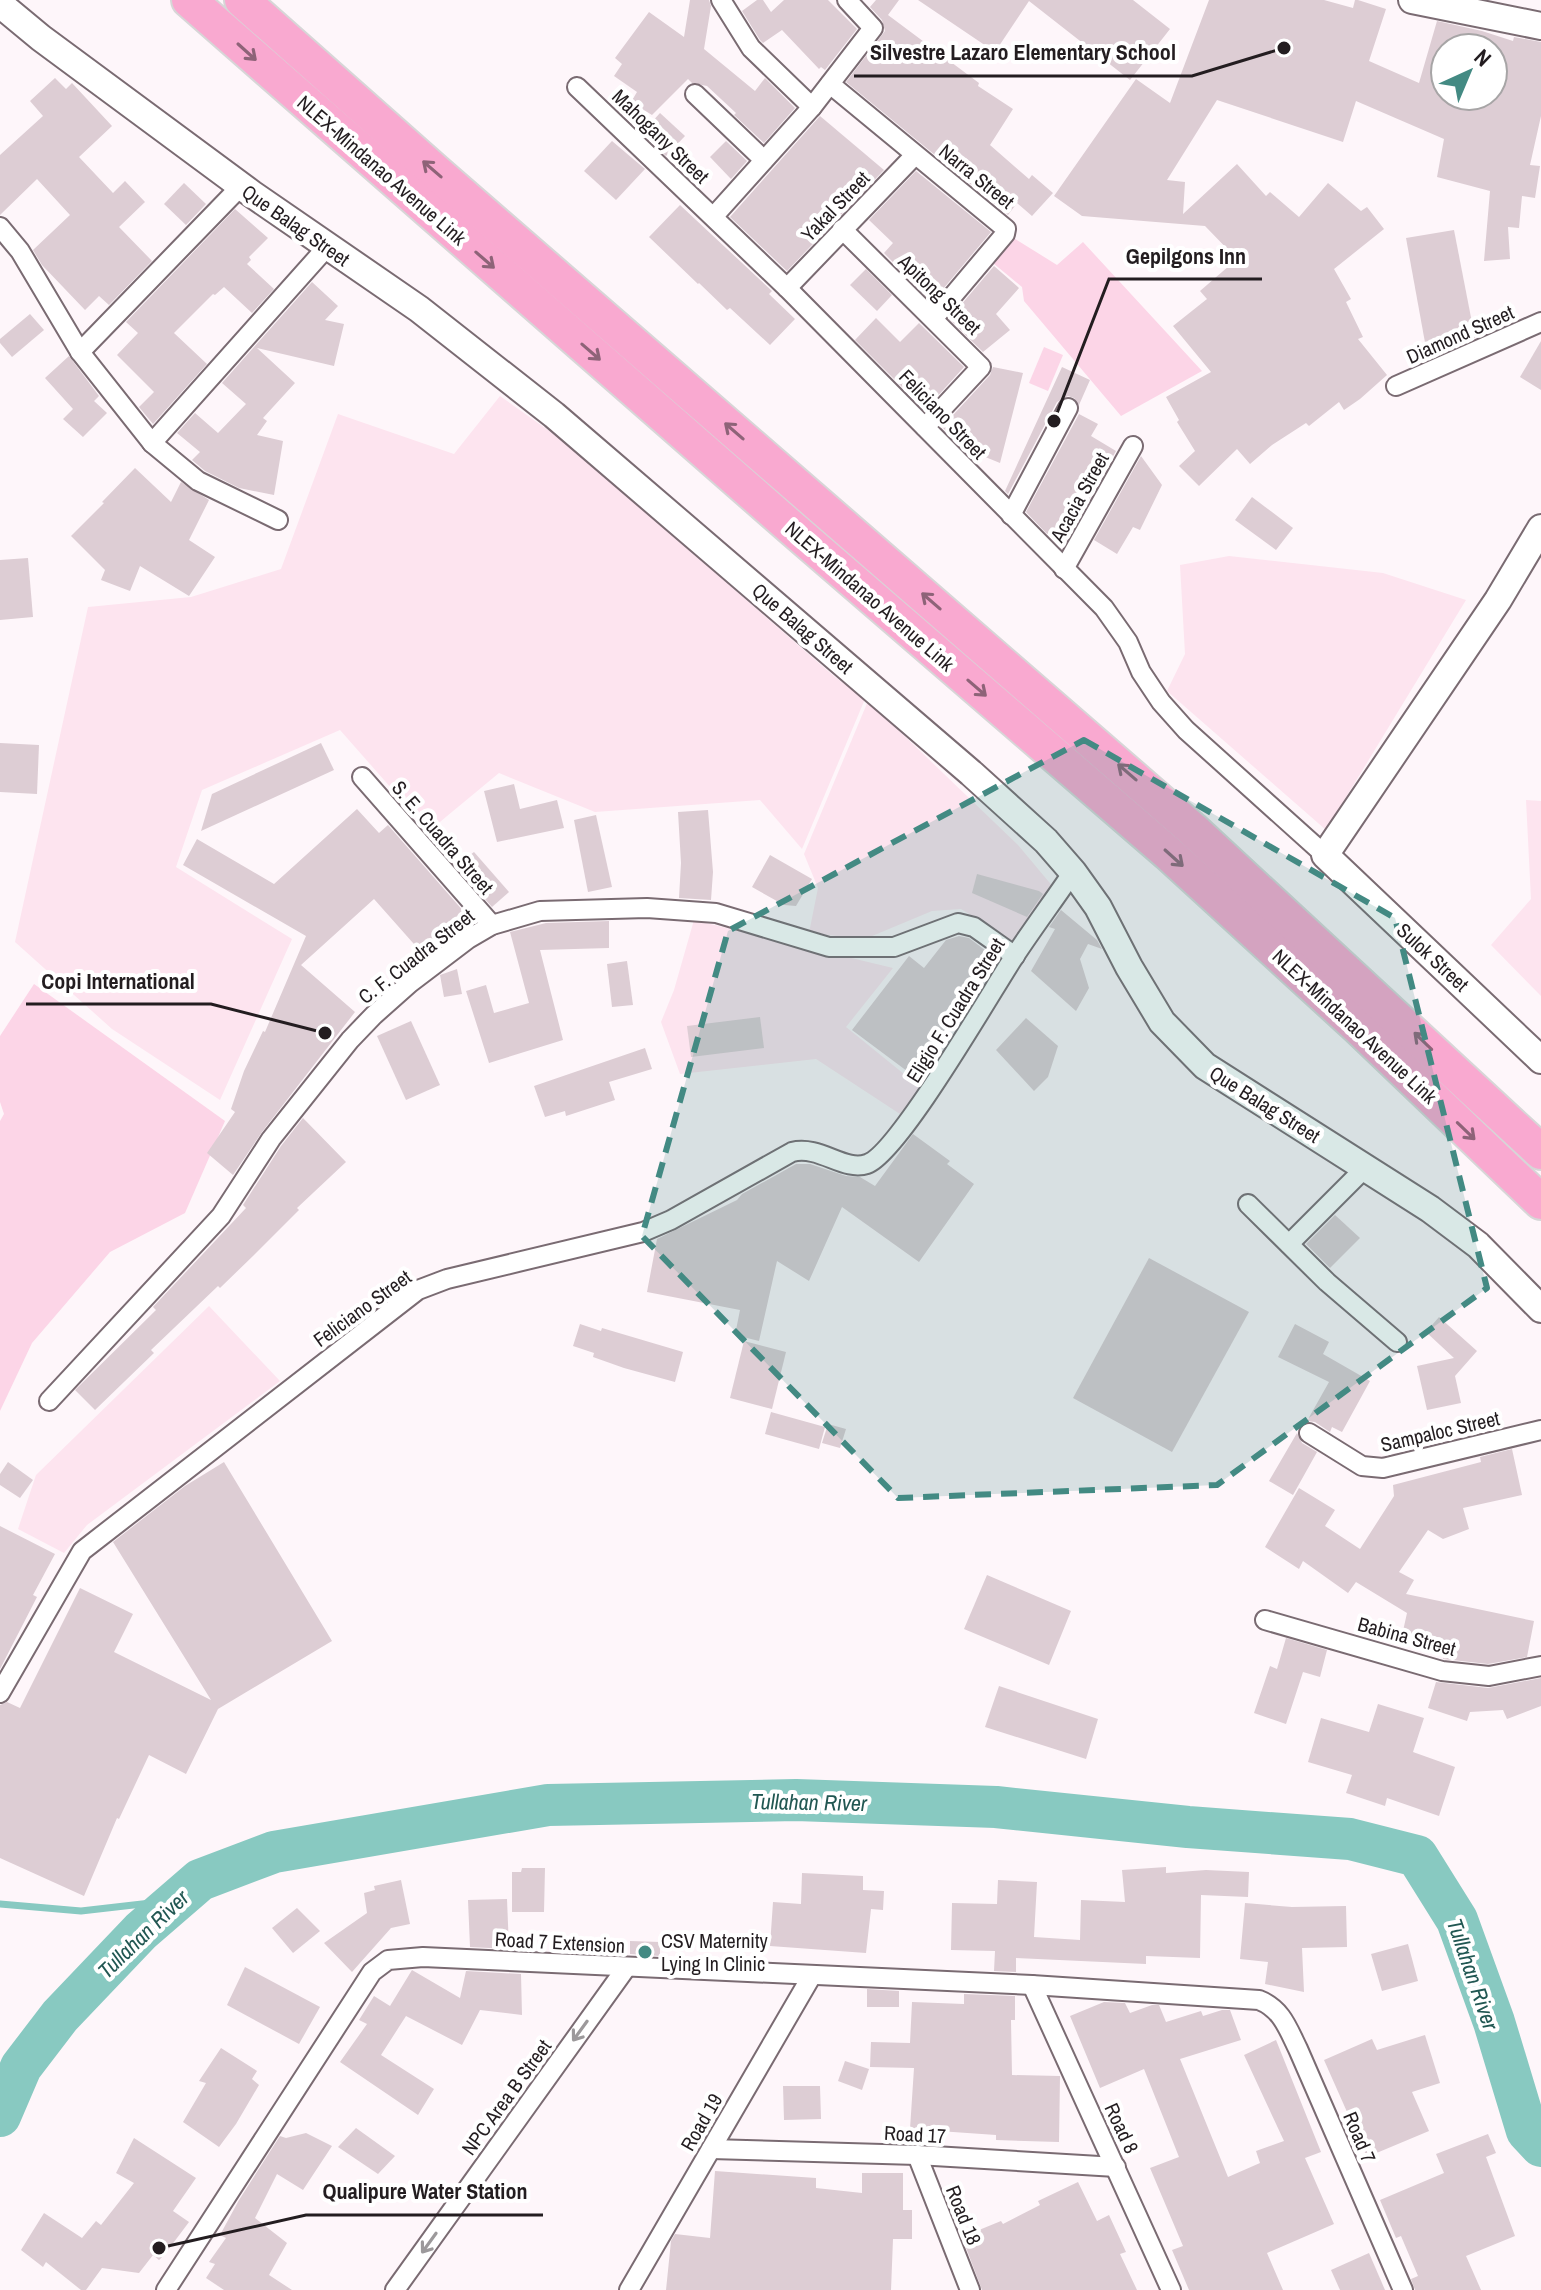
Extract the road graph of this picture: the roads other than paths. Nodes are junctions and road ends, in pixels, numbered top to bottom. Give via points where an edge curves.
1 (189, 0) edge
2 (242, 0) edge
3 (721, 0) edge
4 (847, 0) edge
5 (1412, 0) edge
6 (0, 4) edge
7 (1476, 7) edge
8 (1541, 26) edge
9 (830, 84) junction
10 (577, 87) dead end
11 (695, 94) dead end
12 (812, 107) junction
13 (915, 155) junction
14 (764, 160) junction
15 (241, 186) junction
16 (714, 216) junction
17 (0, 227) edge
18 (842, 229) junction
19 (327, 247) junction
20 (787, 288) junction
21 (934, 318) junction
22 (1541, 322) edge
23 (80, 352) junction
24 (1396, 386) dead end
25 (1068, 408) dead end
26 (925, 427) junction
27 (152, 443) junction
28 (1133, 446) dead end
29 (1011, 515) junction
30 (278, 520) dead end
31 (1541, 528) edge
32 (1064, 569) junction
33 (362, 777) dead end
34 (1325, 855) junction
35 (1073, 872) junction
36 (492, 925) junction
37 (1015, 956) junction
38 (1541, 1060) edge
39 (1541, 1152) edge
40 (866, 1165) joint
41 (1365, 1168) junction
42 (1541, 1202) edge
43 (1248, 1204) dead end
44 (1289, 1244) junction
45 (1541, 1309) edge
46 (1397, 1342) dead end
47 (49, 1401) dead end
48 (1541, 1430) edge
49 (1309, 1433) dead end
50 (1265, 1620) dead end
51 (1541, 1666) edge
52 (0, 1693) edge
53 (626, 1968) junction
54 (811, 1977) junction
55 (1032, 1985) junction
56 (1271, 2005) joint
57 (711, 2149) junction
58 (917, 2155) junction
59 (1116, 2167) junction
60 (166, 2290) edge
61 (395, 2290) edge
62 (629, 2290) edge
63 (970, 2290) edge
64 (1171, 2290) edge
65 (1403, 2290) edge

1 -> 42 highway, NLEX-Mindanao Avenue Link via 1168,853
39 -> 2 highway, NLEX-Mindanao Avenue Link via 1192,829
3 - 12 street via 751,48
4 - 9 street via 873,28
5 - 7 street
6 - 15 street, Que Balag Street
7 - 8 street
9 - 12 street
9 - 13 street, Narra Street
10 - 16 street, Mahogany Street
11 - 14 street
12 - 14 street
13 - 18 street, Yakal Street
13 - 21 street, Narra Street via 1006,229
14 - 16 street
15 - 19 street, Que Balag Street
15 - 23 street
16 - 20 street, Feliciano Street
17 - 23 street
18 - 20 street, Yakal Street
18 - 21 street, Apitong Street
19 - 27 street
19 - 35 street, Que Balag Street via 419,309 554,415 971,773
20 - 26 street, Feliciano Street
21 - 26 street, Apitong Street via 981,367
22 - 24 street, Diamond Street
23 - 27 street
25 - 29 street
26 - 29 street, Feliciano Street
27 - 30 street via 198,481
28 - 32 street, Acacia Street
29 - 32 street, Feliciano Street
31 - 34 street
32 - 34 street, Feliciano Street via 1104,608 1178,721
33 - 36 street, S. E. Cuadra Street
34 - 38 street, Sulok Street
35 - 37 street, Eligio F. Cuadra Street
35 - 41 street, Que Balag Street via 1162,1022 1205,1066
36 - 37 street, C. F. Cuadra Street via 540,911 647,908 716,913 829,947 894,947 958,923 974,927
36 - 47 street, C. F. Cuadra Street via 410,983 358,1032 271,1139 221,1216
37 - 40 street, Eligio F. Cuadra Street via 924,1100 880,1156
40 - 52 street, Feliciano Street via 846,1164 806,1148 643,1232 418,1290 82,1551
41 - 44 street
41 - 45 street, Que Balag Street via 1478,1245
43 - 44 street
44 - 46 street
48 - 49 street, Sampaloc Street via 1383,1468 1362,1466
50 - 51 street, Babina Street via 1442,1671 1489,1676
53 - 54 street, Road 7 Extension
53 - 60 street, Road 7 Extension via 423,1957 388,1960 372,1972
53 -> 61 street, NPC Area B Street
54 - 55 street, Road 7 Extension
54 - 57 street, Road 19
55 - 56 street, Road 7 Extension
55 - 59 street, Road 8
56 - 65 street, Road 7 via 1298,2049
57 - 58 street, Road 17
57 - 62 street, Road 19
58 - 59 street, Road 17
58 - 63 street, Road 18
59 - 64 street, Road 8

